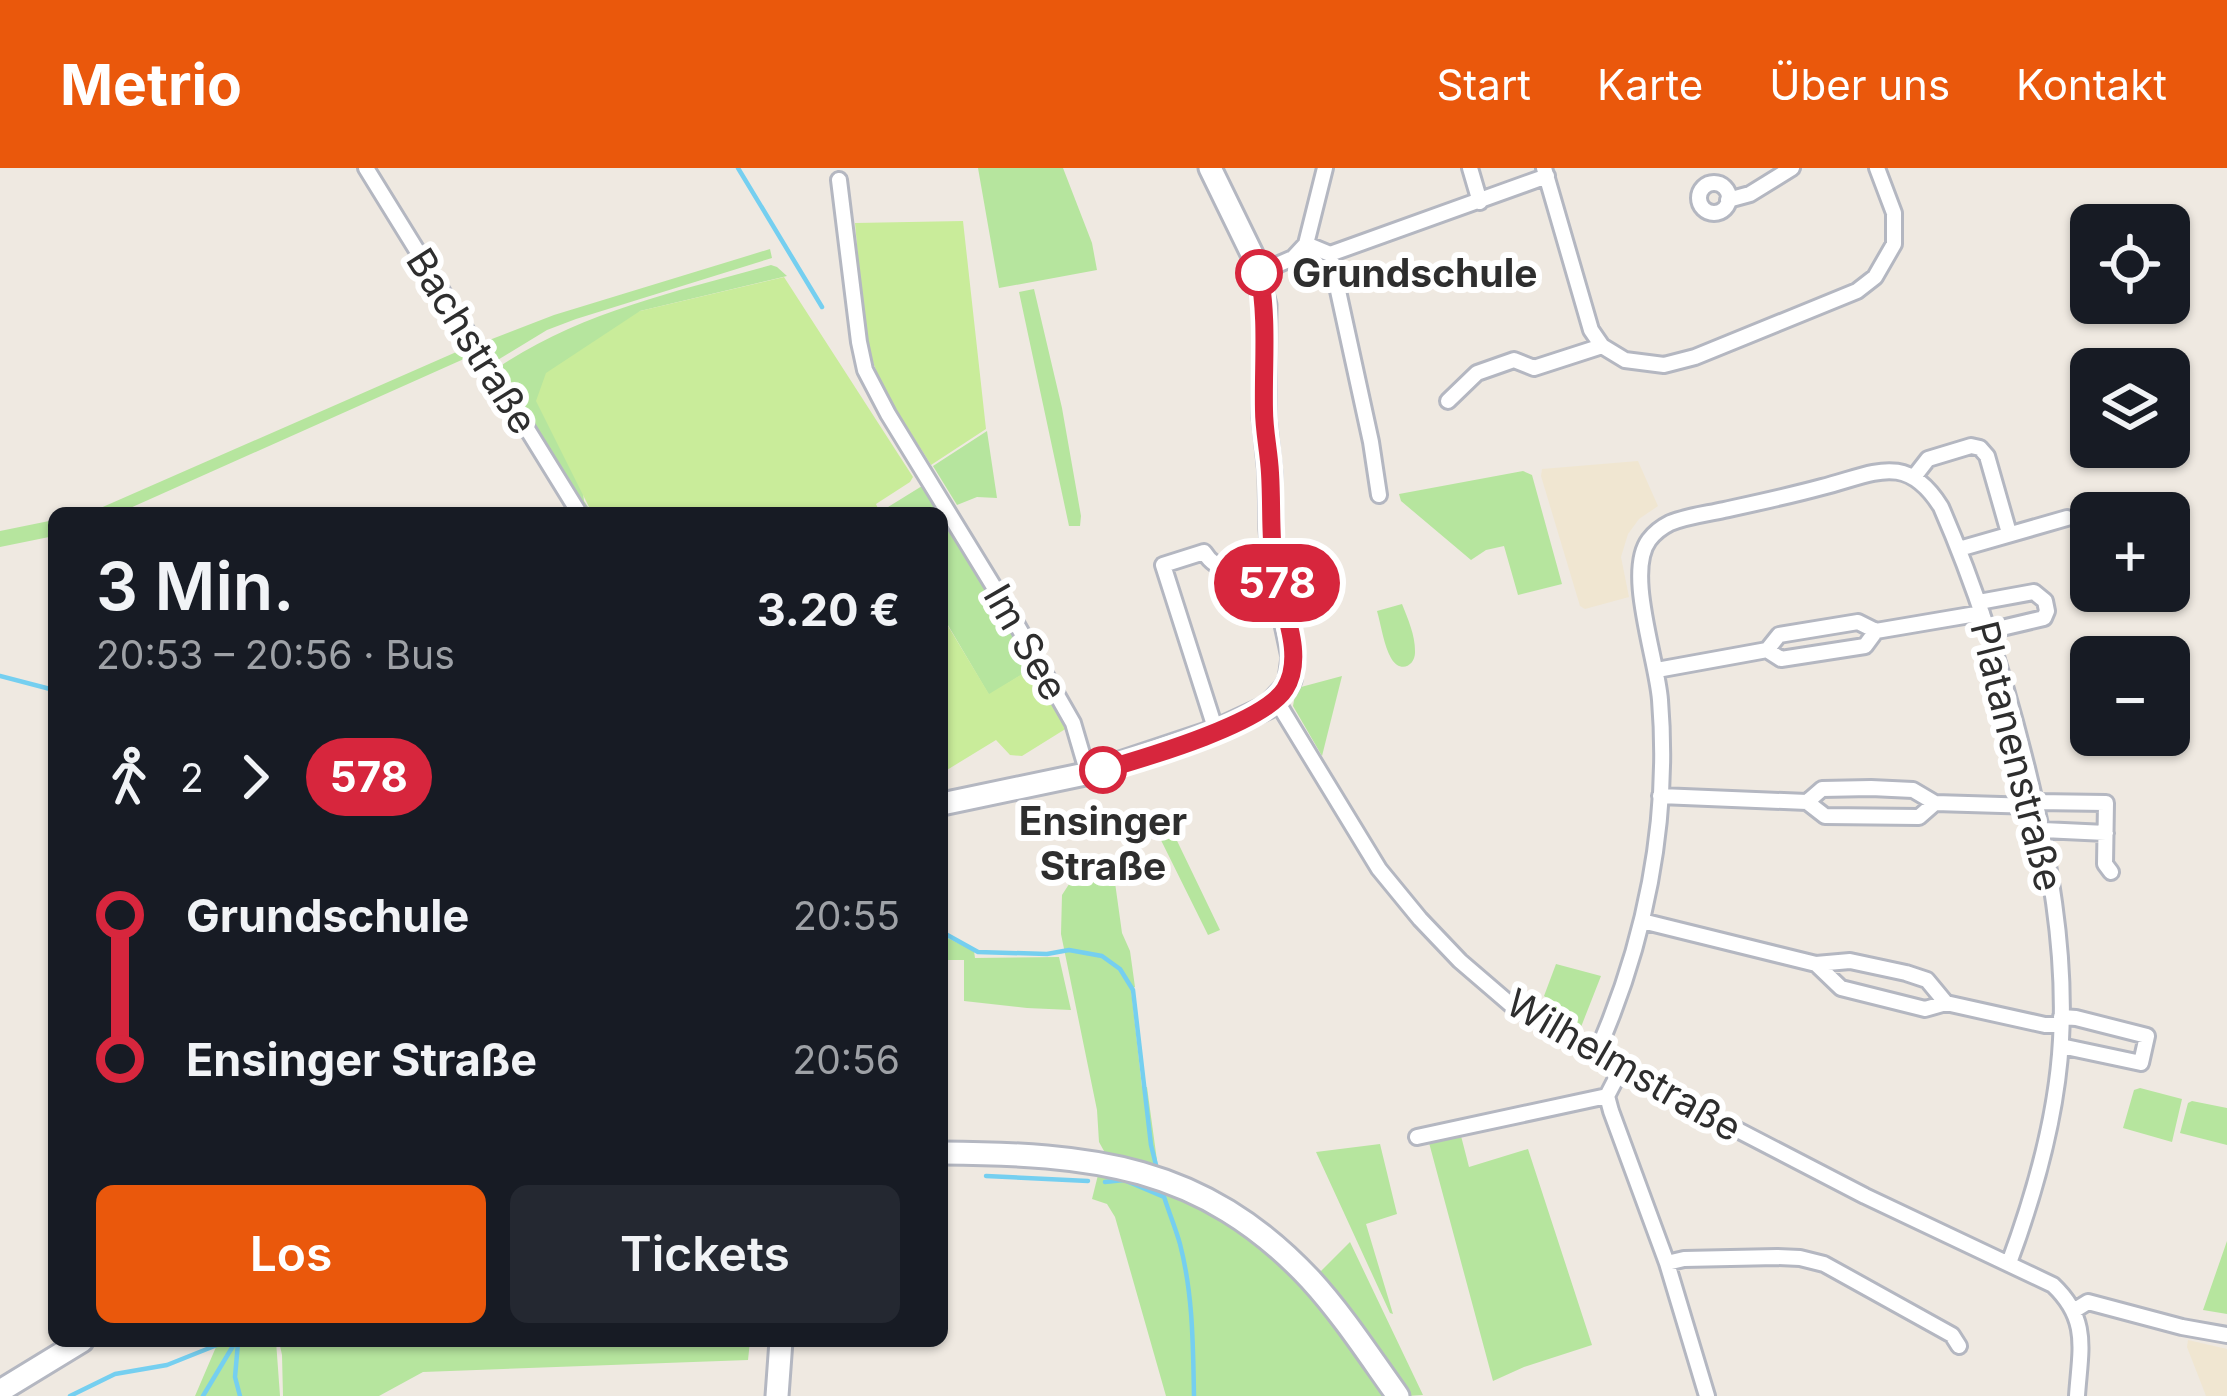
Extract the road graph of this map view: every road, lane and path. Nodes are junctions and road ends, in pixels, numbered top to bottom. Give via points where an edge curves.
1 (366, 168) edge
2 (1210, 168) edge
3 (1325, 168) edge
4 (1470, 168) edge
5 (1792, 168) edge
6 (1877, 168) edge
7 (1546, 172) edge
8 (838, 180) dead end
9 (1728, 200) dead end
10 (1480, 202) junction
11 (1306, 244) junction
12 (1330, 254) junction
13 (1258, 273) junction
14 (1602, 346) junction
15 (1448, 401) dead end
16 (1914, 477) junction
17 (1379, 495) dead end
18 (575, 507) edge
19 (945, 507) edge
20 (948, 512) edge
21 (2067, 518) dead end
22 (2008, 533) junction
23 (1959, 549) junction
24 (1274, 568) junction
25 (1981, 608) junction
26 (1876, 631) junction
27 (1989, 631) junction
28 (1767, 650) junction
29 (1657, 670) junction
30 (1276, 700) junction
31 (1216, 731) junction
32 (1088, 774) junction
33 (1660, 796) junction
34 (1807, 802) junction
35 (1934, 802) junction
36 (948, 803) edge
37 (2036, 804) junction
38 (2043, 830) junction
39 (2106, 833) junction
40 (2110, 872) dead end
41 (1642, 921) junction
42 (1816, 964) junction
43 (1946, 1003) junction
44 (2062, 1021) junction
45 (2061, 1046) junction
46 (1595, 1056) junction
47 (1621, 1069) junction
48 (1607, 1096) junction
49 (1417, 1137) dead end
50 (948, 1153) edge
51 (2008, 1263) junction
52 (1667, 1264) junction
53 (2075, 1310) junction
54 (2227, 1335) edge
55 (1959, 1346) dead end
56 (72, 1347) edge
57 (781, 1347) edge
58 (0, 1391) edge
59 (777, 1396) edge
60 (1398, 1396) edge
61 (1707, 1396) edge
62 (2077, 1396) edge

1 - 18 street, Bachstraße
2 - 13 main road
3 - 11 street
4 - 10 street
5 - 9 street
6 - 14 street via 1894,213 1894,244 1857,291 1664,364 1625,361
7 - 10 street
7 - 14 street
8 - 19 street, Im See via 865,370
10 - 12 street
11 - 12 street
11 - 13 street via 1293,259
12 - 17 street
13 - 24 main road
14 - 15 street via 1534,368 1514,360 1477,374
16 - 22 street via 1928,460 1980,448
16 - 23 street, Platanenstraße via 1931,491
16 - 29 street via 1892,469 1676,520 1658,531 1639,567
20 - 32 street, Im See via 1073,723
21 - 22 street
22 - 23 street
23 - 25 street, Platanenstraße
24 - 30 main road via 1293,657
24 - 31 street via 1223,570 1204,552 1163,566
25 - 26 street
25 - 27 street, Platanenstraße
25 - 27 street via 2034,592 2045,601 2044,618
26 - 28 street via 1858,622 1800,631 1779,635
26 - 28 street via 1865,646 1781,659
27 - 37 street, Platanenstraße
28 - 29 street
29 - 33 street
30 - 31 main road
30 - 46 street, Wilhelmstraße via 1379,869 1420,920 1510,1004
31 - 32 main road
32 - 36 main road
33 - 34 street
33 - 41 street
34 - 35 street via 1822,789 1871,788 1913,790
34 - 35 street via 1825,816 1919,817
35 - 37 street
37 - 38 street, Platanenstraße
37 - 39 street via 2106,803
38 - 39 street
38 - 44 street, Platanenstraße
39 - 40 street
41 - 42 street
41 - 46 street
42 - 43 street via 1841,988 1925,1009
42 - 43 street via 1850,961 1906,973 1927,980
43 - 44 street via 2045,1025
44 - 45 street, Platanenstraße
44 - 45 street via 2147,1036 2141,1063
45 - 51 street, Platanenstraße via 2041,1162
46 - 47 street, Wilhelmstraße
47 - 48 street
47 - 51 street, Wilhelmstraße
48 - 49 street
48 - 52 street
50 - 60 main road via 1114,1165 1227,1211 1291,1260
51 - 53 street, Wilhelmstraße via 2053,1286
52 - 55 street via 1778,1257 1824,1264
52 - 61 street
53 - 54 street via 2088,1302
53 - 62 street
56 - 58 main road
57 - 59 main road

